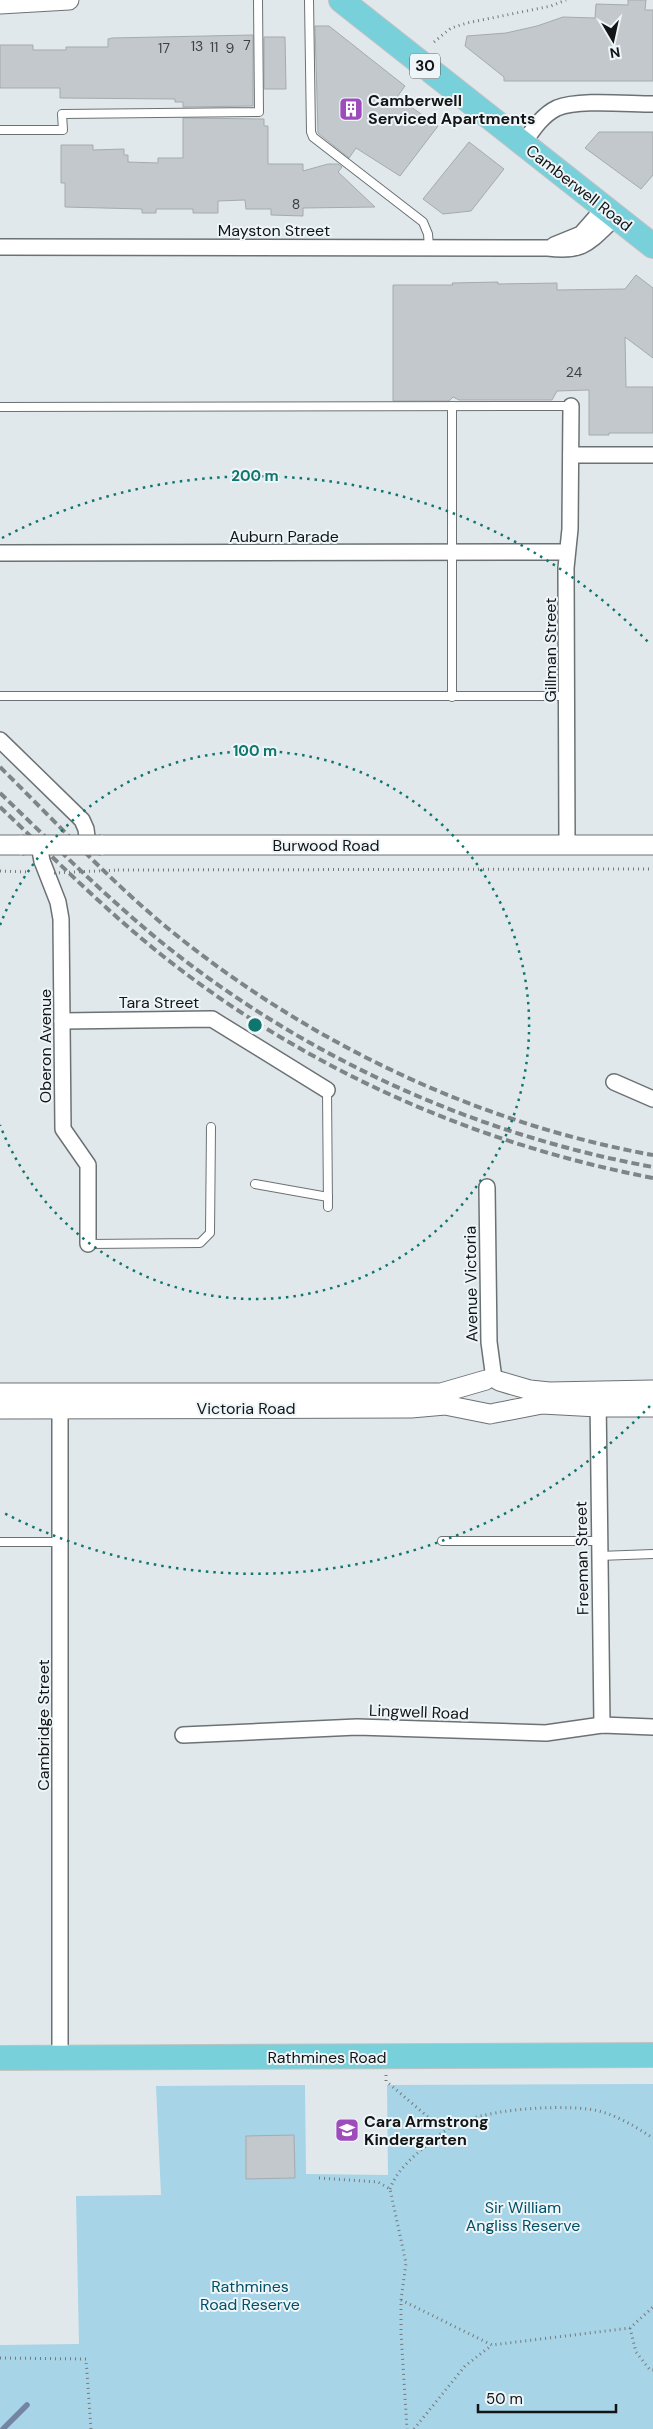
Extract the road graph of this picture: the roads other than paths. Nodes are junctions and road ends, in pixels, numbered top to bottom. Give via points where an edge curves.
1 (69, 0) edge
2 (258, 0) edge
3 (309, 0) edge
4 (341, 0) edge
5 (0, 4) edge
6 (653, 104) edge
7 (0, 130) edge
8 (523, 144) junction
9 (610, 213) junction
10 (653, 246) edge
11 (0, 247) edge
12 (429, 247) junction
13 (452, 406) junction
14 (571, 406) joint
15 (0, 407) edge
16 (571, 455) junction
17 (653, 455) edge
18 (568, 552) junction
19 (0, 553) edge
20 (452, 554) junction
21 (0, 696) edge
22 (568, 696) junction
23 (452, 697) junction
24 (0, 740) edge
25 (92, 841) junction
26 (653, 844) edge
27 (0, 845) edge
28 (567, 845) junction
29 (34, 850) junction
30 (62, 1021) junction
31 (614, 1082) dead end
32 (327, 1090) joint
33 (653, 1098) edge
34 (211, 1127) dead end
35 (255, 1184) dead end
36 (487, 1187) dead end
37 (328, 1197) junction
38 (328, 1207) dead end
39 (88, 1244) joint
40 (493, 1380) junction
41 (653, 1390) edge
42 (0, 1393) edge
43 (598, 1398) junction
44 (327, 1400) junction
45 (60, 1401) junction
46 (653, 1407) edge
47 (0, 1409) edge
48 (493, 1413) junction
49 (442, 1541) dead end
50 (599, 1541) junction
51 (0, 1542) edge
52 (60, 1542) junction
53 (653, 1554) edge
54 (599, 1556) junction
55 (602, 1725) junction
56 (653, 1726) edge
57 (183, 1735) dead end
58 (653, 2055) edge
59 (0, 2058) edge
60 (60, 2058) junction

1 - 5 street
2 - 7 lane via 259,112 62,114 62,130
3 - 12 lane via 313,137 423,222
4 - 8 main road, Camberwell Road / 30
6 - 8 street via 562,106 544,117
8 - 9 main road, Camberwell Road / 30
9 - 10 main road, Camberwell Road / 30
9 - 12 street, Mayston Street via 581,234 548,248
11 - 12 street, Mayston Street
13 - 14 lane
13 - 15 lane
13 - 20 lane
14 - 16 street, Gillman Street
16 - 17 street
16 - 18 street, Gillman Street
18 - 20 street, Auburn Parade
18 - 22 street, Gillman Street
19 - 20 street, Auburn Parade
20 - 23 lane
21 - 23 lane
22 - 23 lane
22 - 28 street, Gillman Street
24 - 25 street via 78,815
25 - 28 street, Burwood Road
25 - 29 street, Burwood Road, bridge
26 - 28 street, Burwood Road
27 - 29 street, Burwood Road
29 - 30 street, Oberon Avenue via 58,902 61,920
30 - 32 street, Tara Street via 212,1019
30 - 39 street, Oberon Avenue via 63,1129 88,1165
31 - 33 street
32 - 37 lane
34 - 39 lane via 210,1233 200,1243
35 - 37 lane
36 - 40 street, Avenue Victoria via 489,1342
37 - 38 lane
40 - 43 street, Victoria Road
40 - 44 street, Victoria Road via 441,1392
40 - 48 street via 508,1391 509,1400 504,1409
40 - 48 street via 479,1385 475,1398 478,1407
41 - 43 street, Victoria Road
42 - 45 street, Victoria Road
43 - 46 street, Victoria Road
43 - 48 street, Victoria Road
43 - 50 street, Freeman Street
44 - 45 street, Victoria Road
44 - 48 street, Victoria Road via 445,1405
45 - 47 street, Victoria Road
45 - 52 street, Cambridge Street
49 - 50 lane
50 - 54 street, Freeman Street
51 - 52 lane
52 - 60 street, Cambridge Street
53 - 54 lane
54 - 55 street, Freeman Street
55 - 56 street, Lingwell Road
55 - 57 street, Lingwell Road via 546,1734 356,1727
58 - 60 main road, Rathmines Road
59 - 60 main road, Rathmines Road

